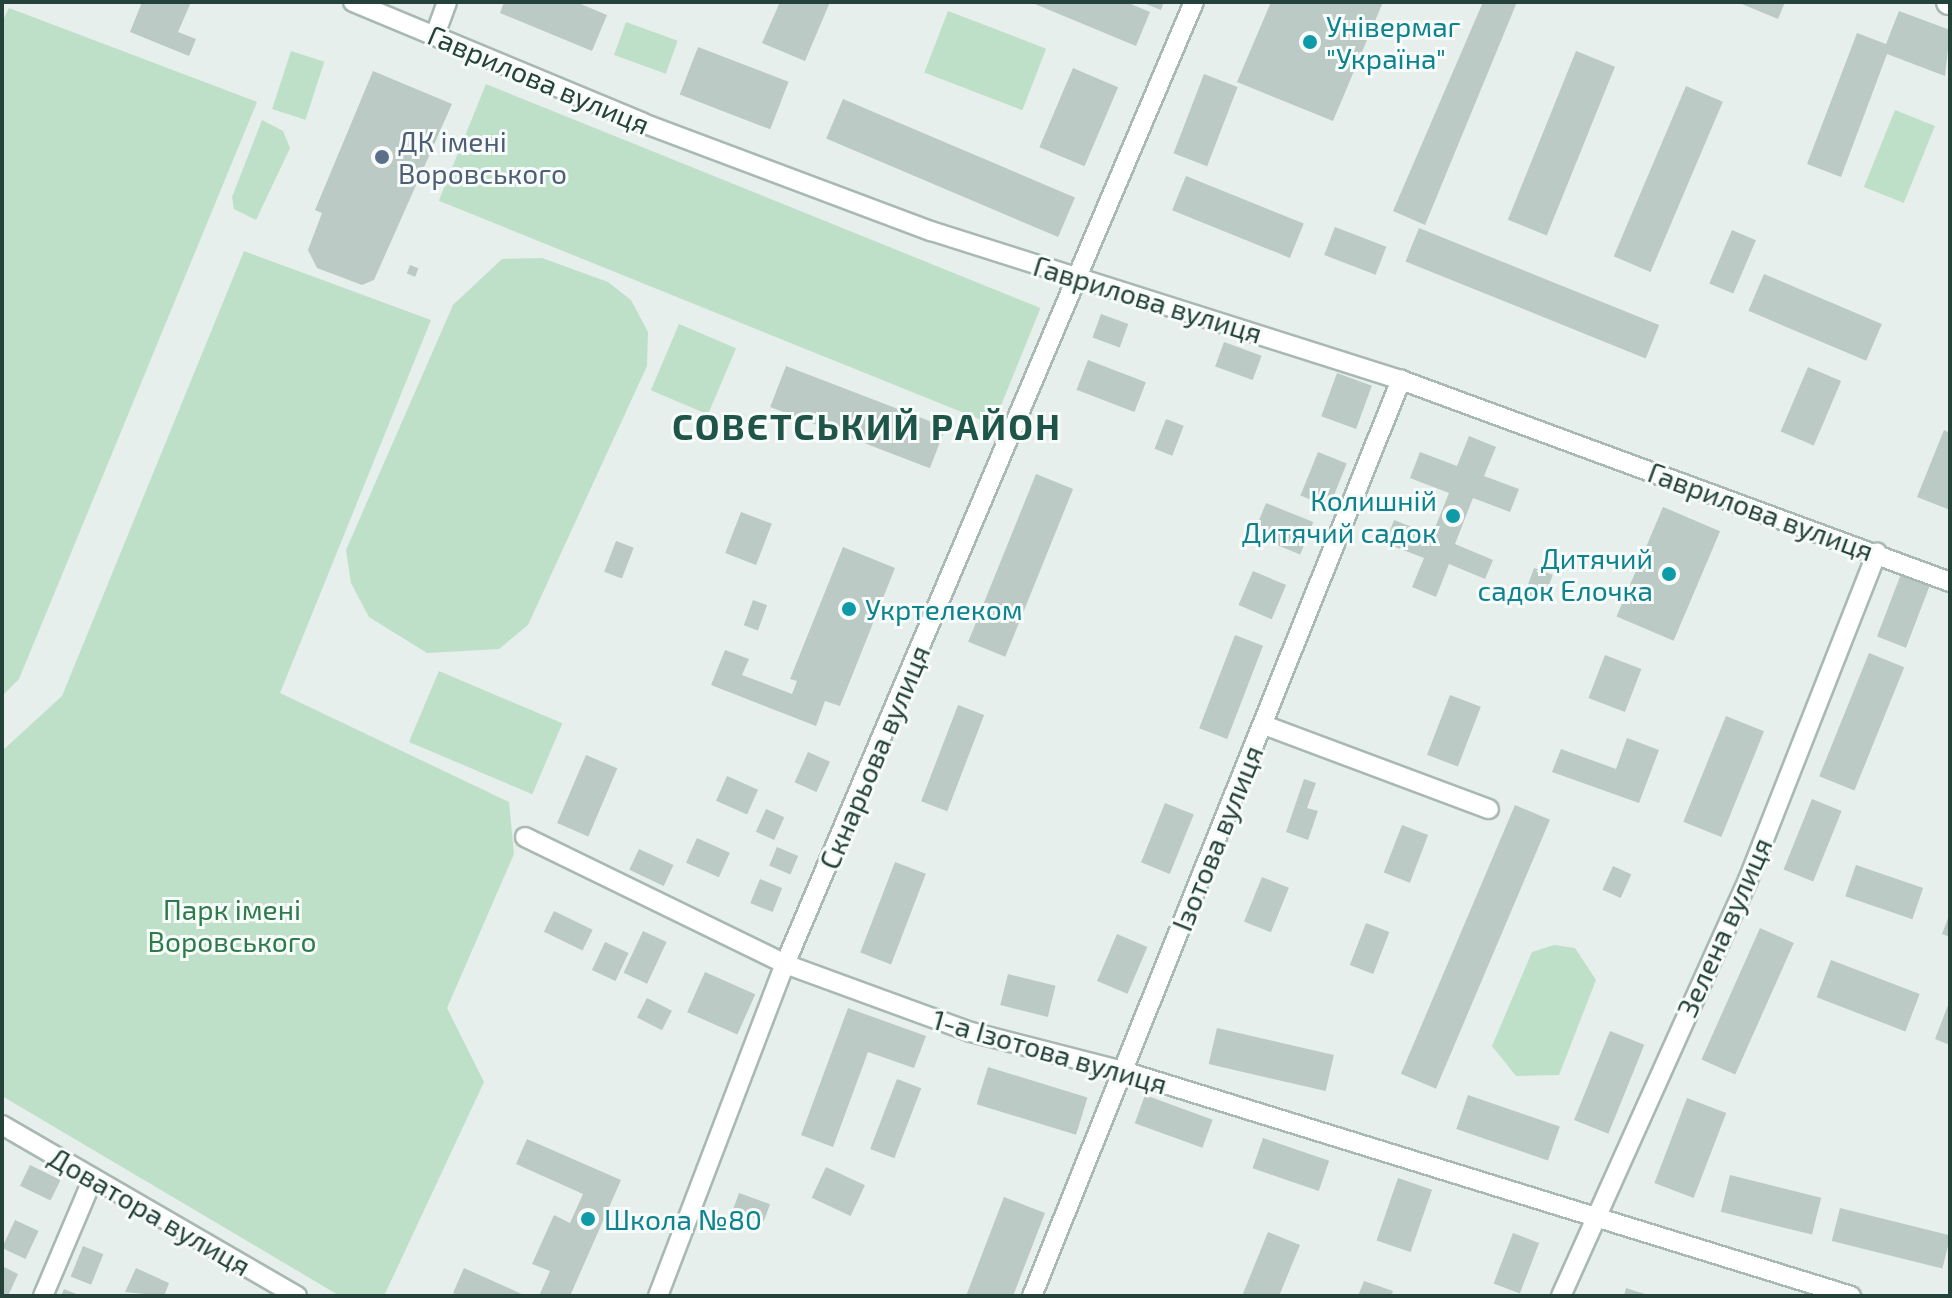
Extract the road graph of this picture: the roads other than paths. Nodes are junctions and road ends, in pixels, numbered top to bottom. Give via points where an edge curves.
1 (353, 2) edge
2 (447, 2) edge
3 (1194, 2) edge
4 (435, 35) junction
5 (1073, 278) junction
6 (1401, 380) junction
7 (1877, 553) junction
8 (1950, 582) edge
9 (1264, 725) junction
10 (1489, 809) dead end
11 (525, 837) dead end
12 (785, 964) junction
13 (1123, 1071) junction
14 (2, 1125) edge
15 (93, 1178) junction
16 (1592, 1220) junction
17 (291, 1294) edge
18 (43, 1296) edge
19 (658, 1296) edge
20 (1032, 1296) edge
21 (1561, 1296) edge
22 (1851, 1296) edge

1 - 4 street, Гаврилова вулиця
2 - 4 street
3 - 5 street, Скнарьова вулиця via 1113,200
4 - 5 street, Гаврилова вулиця via 643,123
5 - 6 street, Гаврилова вулиця
5 - 12 street, Скнарьова вулиця
6 - 7 street, Гаврилова вулиця
6 - 9 street, Ізотова вулиця
7 - 8 street, Гаврилова вулиця
7 - 16 street, Зелена вулиця via 1748,880
9 - 10 street
9 - 13 street, Ізотова вулиця
11 - 12 street, 1-а Ізотова вулиця
12 - 13 street, 1-а Ізотова вулиця via 971,1032
12 - 19 street, Скнарьова вулиця
13 - 16 street, 1-а Ізотова вулиця
13 - 20 street, Ізотова вулиця
14 - 15 street, Доватора вулиця
15 - 17 street, Доватора вулиця
15 - 18 street
16 - 21 street, Зелена вулиця
16 - 22 street, 1-а Ізотова вулиця

